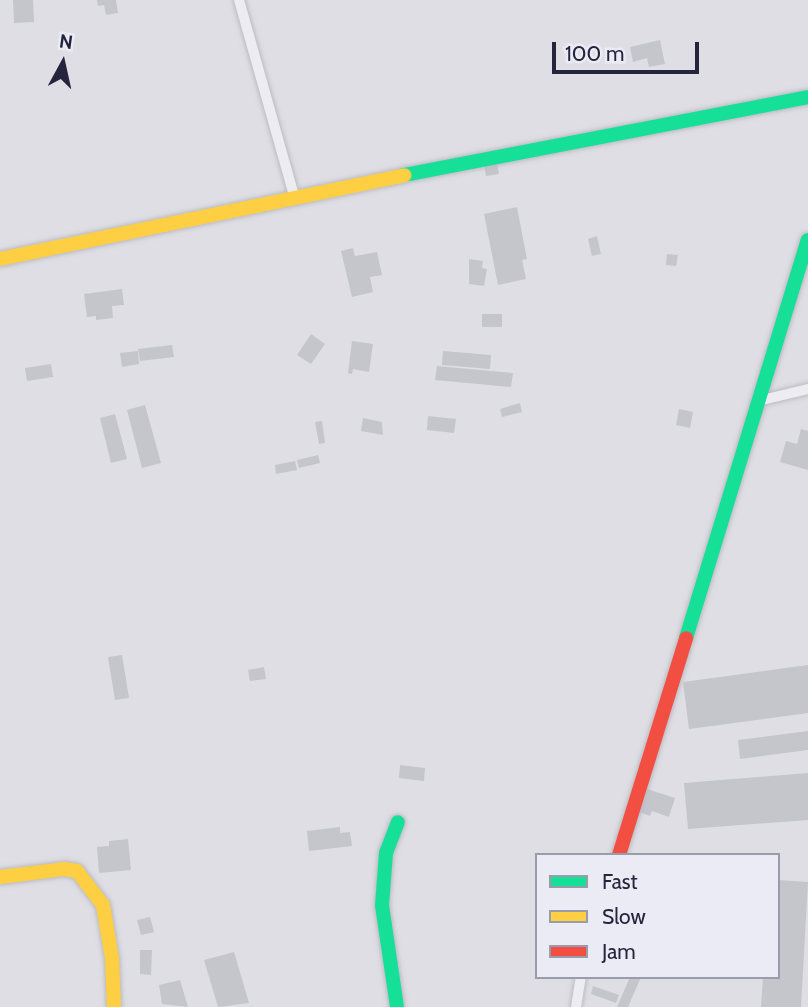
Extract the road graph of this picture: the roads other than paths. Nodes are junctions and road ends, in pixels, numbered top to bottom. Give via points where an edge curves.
1 (239, 0) edge
2 (808, 97) edge
3 (294, 196) junction
4 (808, 240) edge
5 (0, 259) edge
6 (808, 389) edge
7 (758, 401) junction
8 (398, 822) dead end
9 (620, 853) edge
10 (0, 877) edge
11 (581, 979) edge
12 (114, 1007) edge
13 (397, 1007) edge
14 (576, 1007) edge

1 - 3 street
2 - 3 street
3 - 5 street
4 - 7 street
6 - 7 street
7 - 9 street
8 - 13 street via 386,853 382,905
10 - 12 street via 77,871 103,905
11 - 14 street

